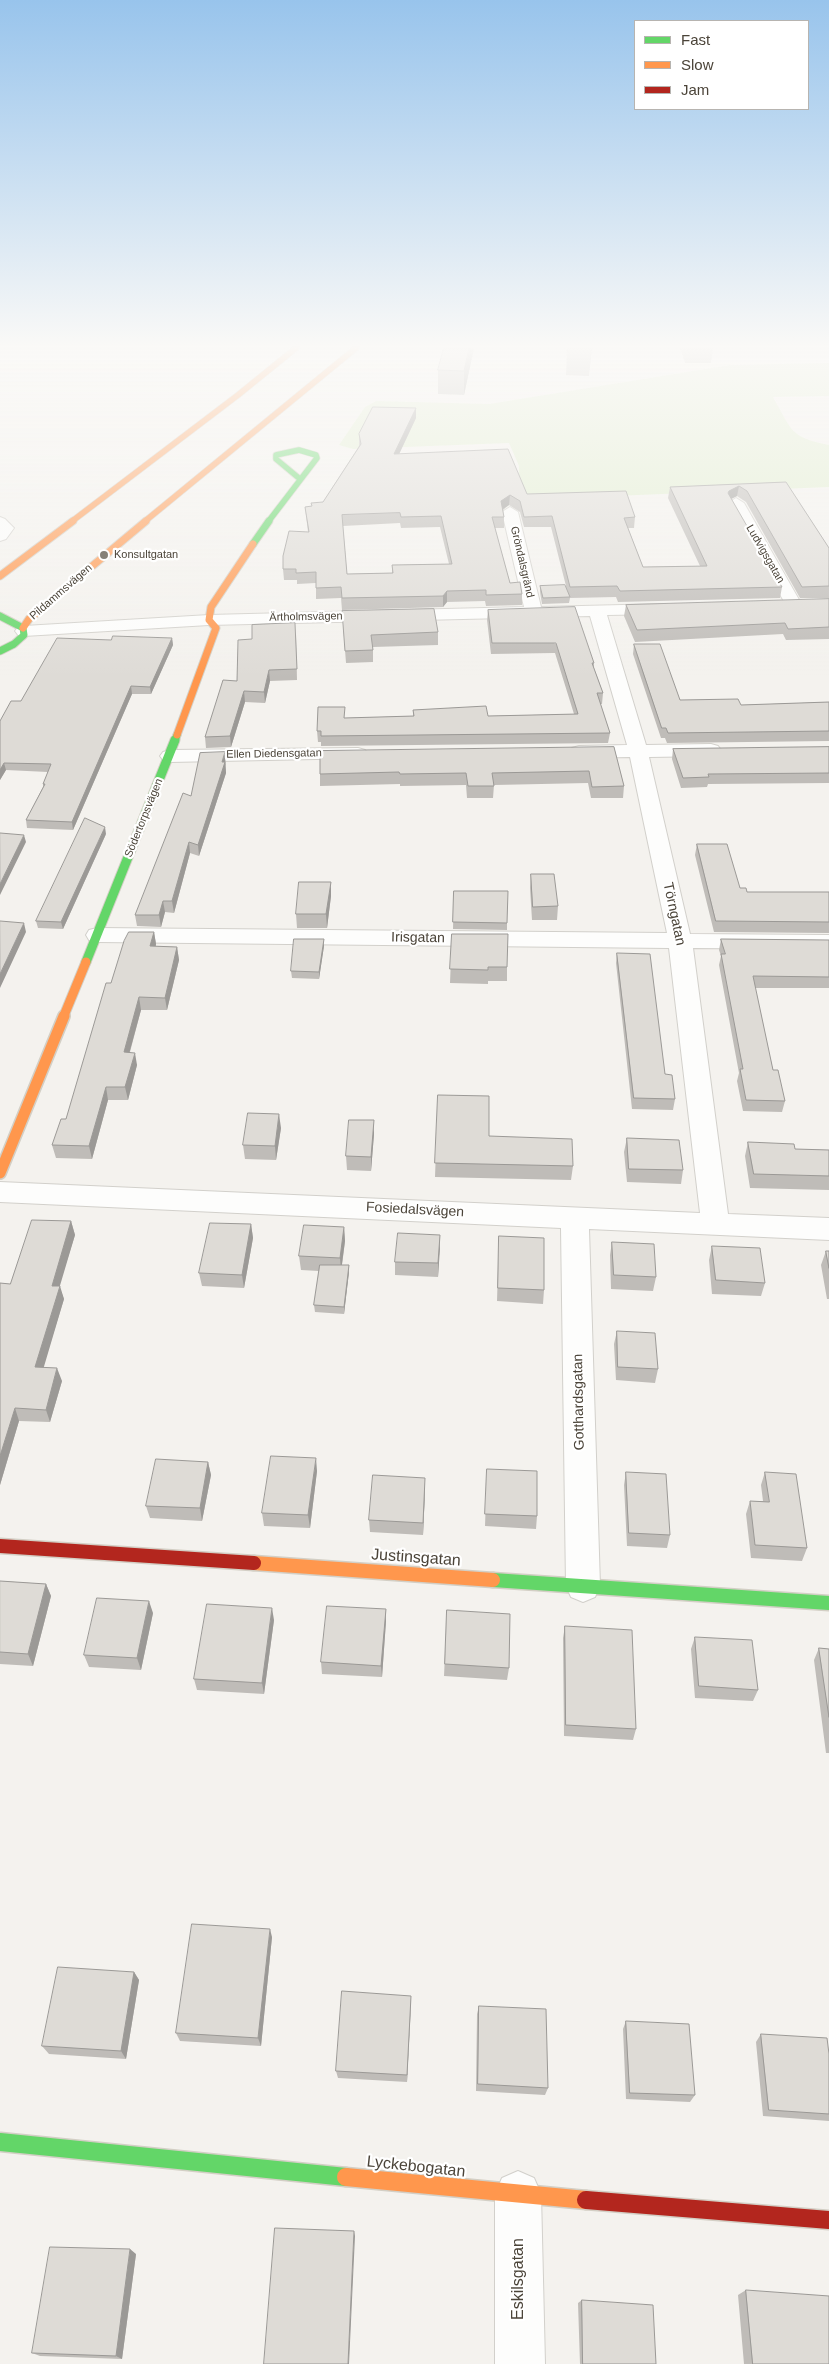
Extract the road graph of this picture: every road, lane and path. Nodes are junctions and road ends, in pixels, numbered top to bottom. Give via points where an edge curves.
1 (155, 458) edge
2 (221, 458) edge
3 (300, 478) dead end
4 (736, 503) edge
5 (510, 512) dead end
6 (0, 522) edge
7 (0, 536) edge
8 (0, 576) edge
9 (775, 606) edge
10 (681, 608) edge
11 (597, 610) junction
12 (534, 612) junction
13 (0, 616) edge
14 (209, 620) junction
15 (23, 630) junction
16 (0, 651) edge
17 (734, 750) edge
18 (638, 751) junction
19 (559, 752) edge
20 (379, 754) edge
21 (170, 756) junction
22 (97, 935) junction
23 (680, 940) junction
24 (829, 942) edge
25 (0, 1173) edge
26 (0, 1192) edge
27 (575, 1218) junction
28 (715, 1224) junction
29 (829, 1229) edge
30 (0, 1546) edge
31 (583, 1586) junction
32 (829, 1603) edge
33 (0, 2142) edge
34 (518, 2194) junction
35 (829, 2220) edge
36 (520, 2364) edge

1 - 8 street
2 - 15 street, Pildammsvägen via 78,576 30,619
3 - 14 street, Södertorpsvägen via 226,583 211,607
4 - 9 street, Ludvigsgatan via 803,605
5 - 12 street, Gröndalsgränd
6 - 7 street via 6,528
10 - 11 street, Ärtholmsvägen
11 - 12 street, Ärtholmsvägen
11 - 18 street, Törngatan
12 - 14 street, Ärtholmsvägen
13 - 15 street
14 - 15 street, Ärtholmsvägen
14 - 21 street, Södertorpsvägen via 216,628
15 - 16 street via 20,640
17 - 18 street
18 - 19 street
18 - 23 street, Törngatan
20 - 21 street, Ellen Diedensgatan
21 - 22 street, Södertorpsvägen
22 - 23 street, Irisgatan
22 - 25 street, Södertorpsvägen
23 - 24 street, Irisgatan
23 - 28 street, Törngatan
26 - 27 street, Fosiedalsvägen
27 - 28 street, Fosiedalsvägen
27 - 31 street, Gotthardsgatan
28 - 29 street, Fosiedalsvägen
30 - 31 street, Justinsgatan
31 - 32 street, Justinsgatan
33 - 34 street, Lyckebogatan
34 - 35 street, Lyckebogatan
34 - 36 street, Eskilsgatan

